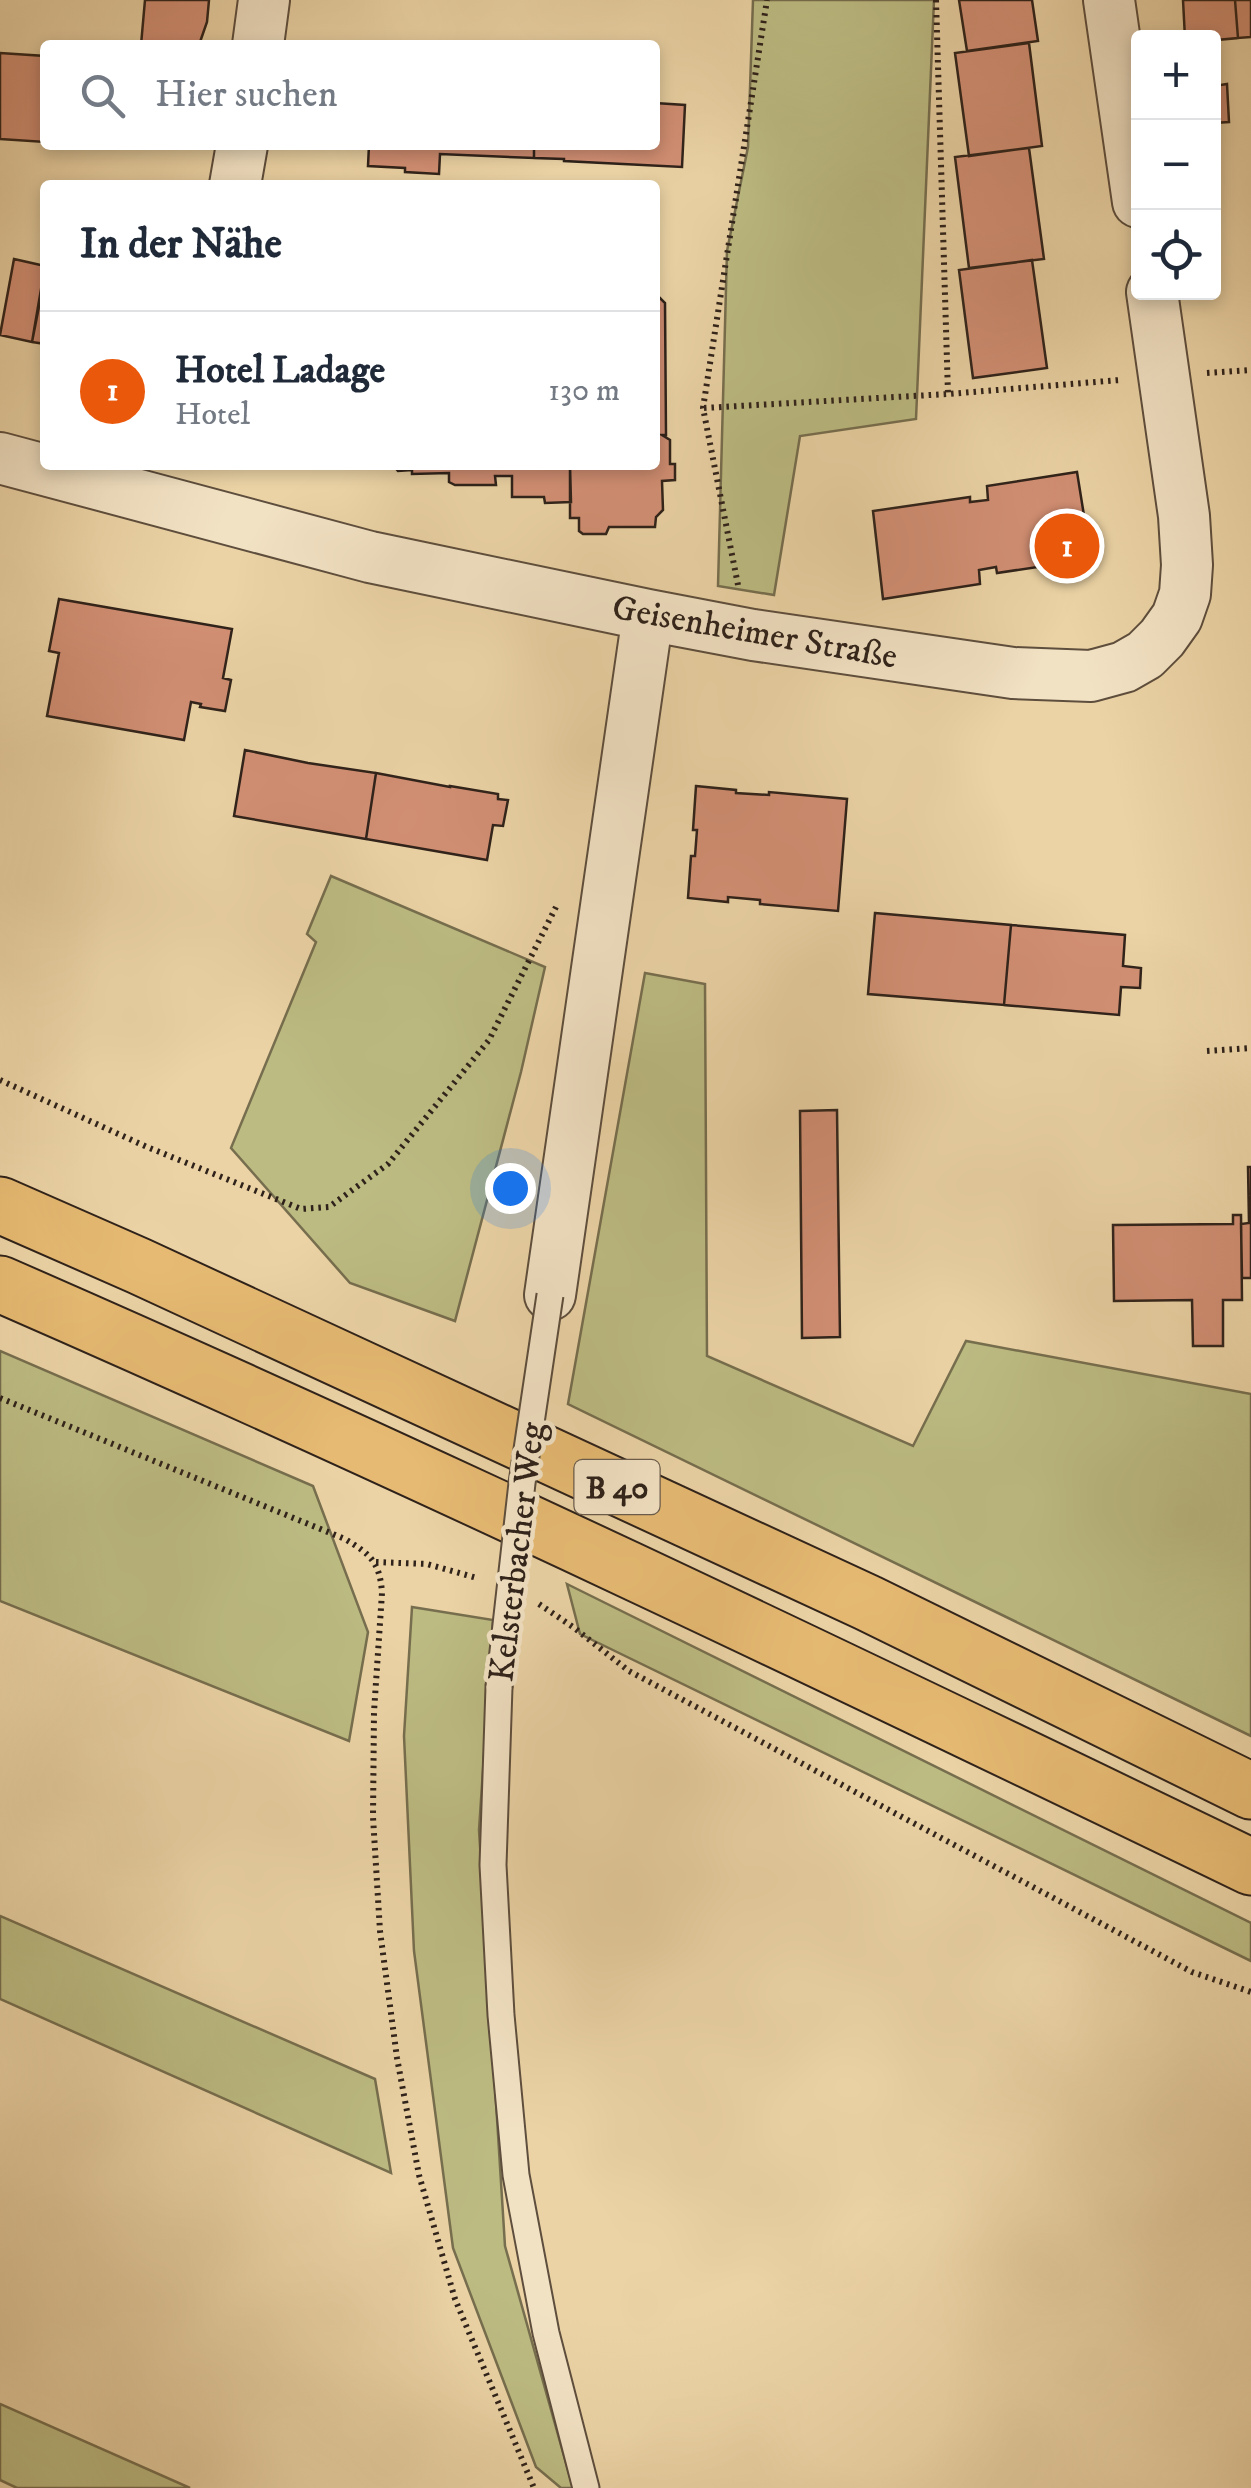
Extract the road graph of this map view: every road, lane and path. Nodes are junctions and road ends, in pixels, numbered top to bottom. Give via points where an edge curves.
1 (264, 0) edge
2 (767, 0) edge
3 (936, 0) edge
4 (1109, 0) edge
5 (259, 40) edge
6 (241, 150) edge
7 (1131, 153) edge
8 (236, 180) edge
9 (1153, 300) edge
10 (1164, 376) junction
11 (948, 394) junction
12 (703, 408) junction
13 (0, 458) edge
14 (40, 464) edge
15 (81, 470) edge
16 (175, 484) edge
17 (648, 615) junction
18 (753, 635) junction
19 (562, 897) dead end
20 (1251, 1048) edge
21 (1207, 1051) dead end
22 (0, 1080) edge
23 (0, 1206) edge
24 (0, 1284) edge
25 (550, 1295) joint
26 (0, 1398) edge
27 (376, 1562) junction
28 (480, 1579) dead end
29 (530, 1598) dead end
30 (1251, 1790) edge
31 (1251, 1867) edge
32 (1251, 1992) edge
33 (534, 2488) edge
34 (586, 2488) edge

1 - 5 street
2 - 12 path
3 - 11 path
4 - 7 street
6 - 8 street
9 - 10 street, Geisenheimer Straße
10 - 11 path
10 - 18 street, Geisenheimer Straße via 1186,580 1177,617 1145,656 1091,676 1056,676
11 - 12 path
12 - 18 path
13 - 14 street, Geisenheimer Straße
15 - 16 street, Geisenheimer Straße
16 - 17 street, Geisenheimer Straße via 370,557
17 - 18 street, Geisenheimer Straße
17 - 25 street, Kelsterbacher Weg
19 - 22 path via 489,1040 388,1164 329,1206 301,1210
20 - 21 path
23 - 30 highway, B 40 via 868,1602
24 - 31 highway, B 40 via 808,1654
25 - 34 lane, Kelsterbacher Weg, bridge via 499,1687 493,1865 516,2175
26 - 27 path via 345,1539
27 - 28 path via 427,1564
27 - 33 path via 382,1593 374,1817 397,2058 419,2175 455,2300
29 - 32 path via 629,1671 1192,1972

